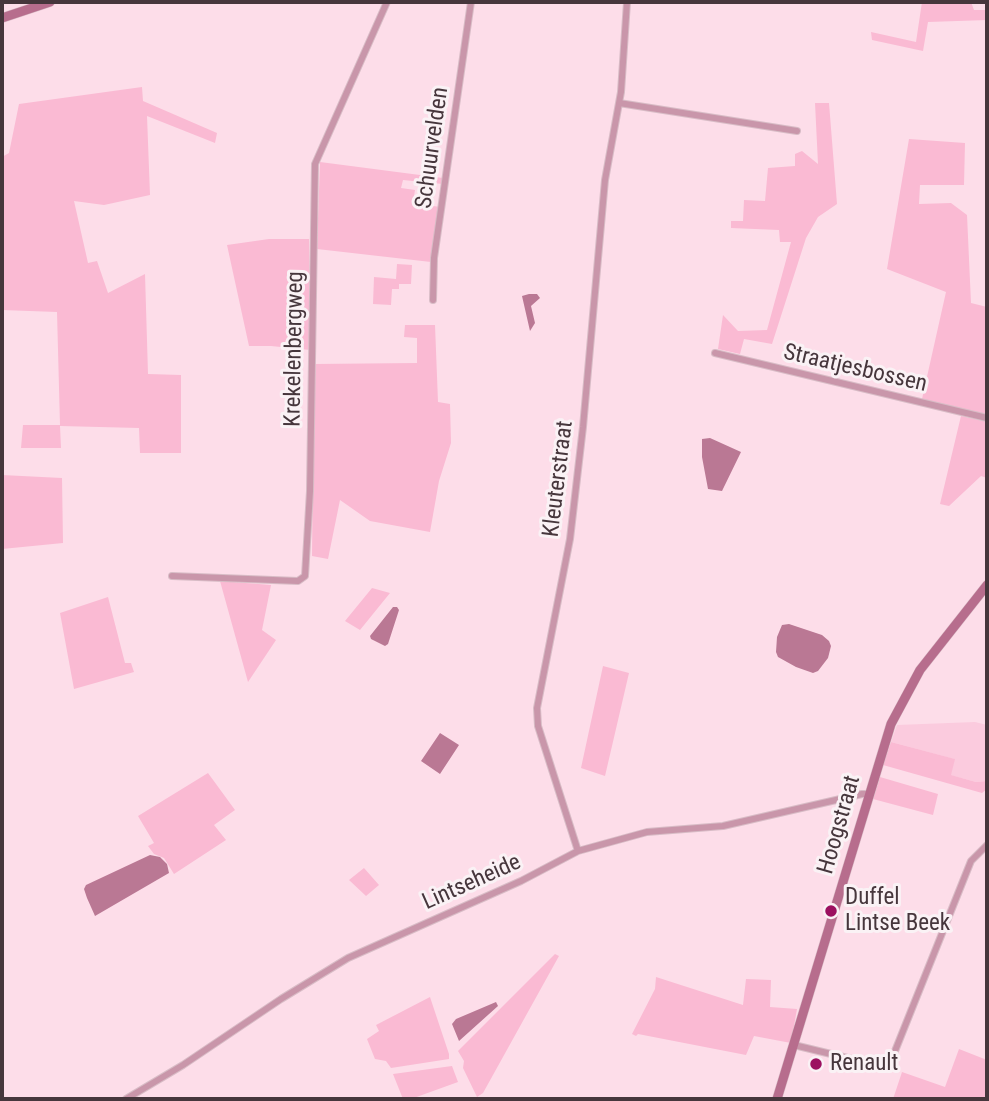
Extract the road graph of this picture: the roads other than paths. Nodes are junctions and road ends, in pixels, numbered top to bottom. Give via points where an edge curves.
1 (43, 2) edge
2 (387, 2) edge
3 (471, 2) edge
4 (627, 2) edge
5 (2, 18) edge
6 (619, 103) junction
7 (797, 131) dead end
8 (433, 300) dead end
9 (715, 353) dead end
10 (987, 418) edge
11 (172, 576) dead end
12 (987, 585) edge
13 (869, 794) junction
14 (987, 845) edge
15 (578, 851) junction
16 (794, 1045) junction
17 (126, 1099) edge
18 (777, 1099) edge

1 - 5 street
2 - 11 street, Krekelenbergweg via 315,164 305,576 298,581
3 - 8 street, Schuurvelden via 433,258
4 - 6 street, Kleuterstraat
6 - 7 street
6 - 15 street, Kleuterstraat via 605,180 570,539 537,708 538,726
9 - 10 street, Straatjesbossen
12 - 13 street, Hoogstraat via 910,687 887,735
13 - 15 street, Lintseheide via 723,826 647,832
13 - 16 street, Hoogstraat
14 - 16 street via 971,861 893,1056 884,1063 868,1063
15 - 17 street, Lintseheide via 348,958
16 - 18 street, Hoogstraat

